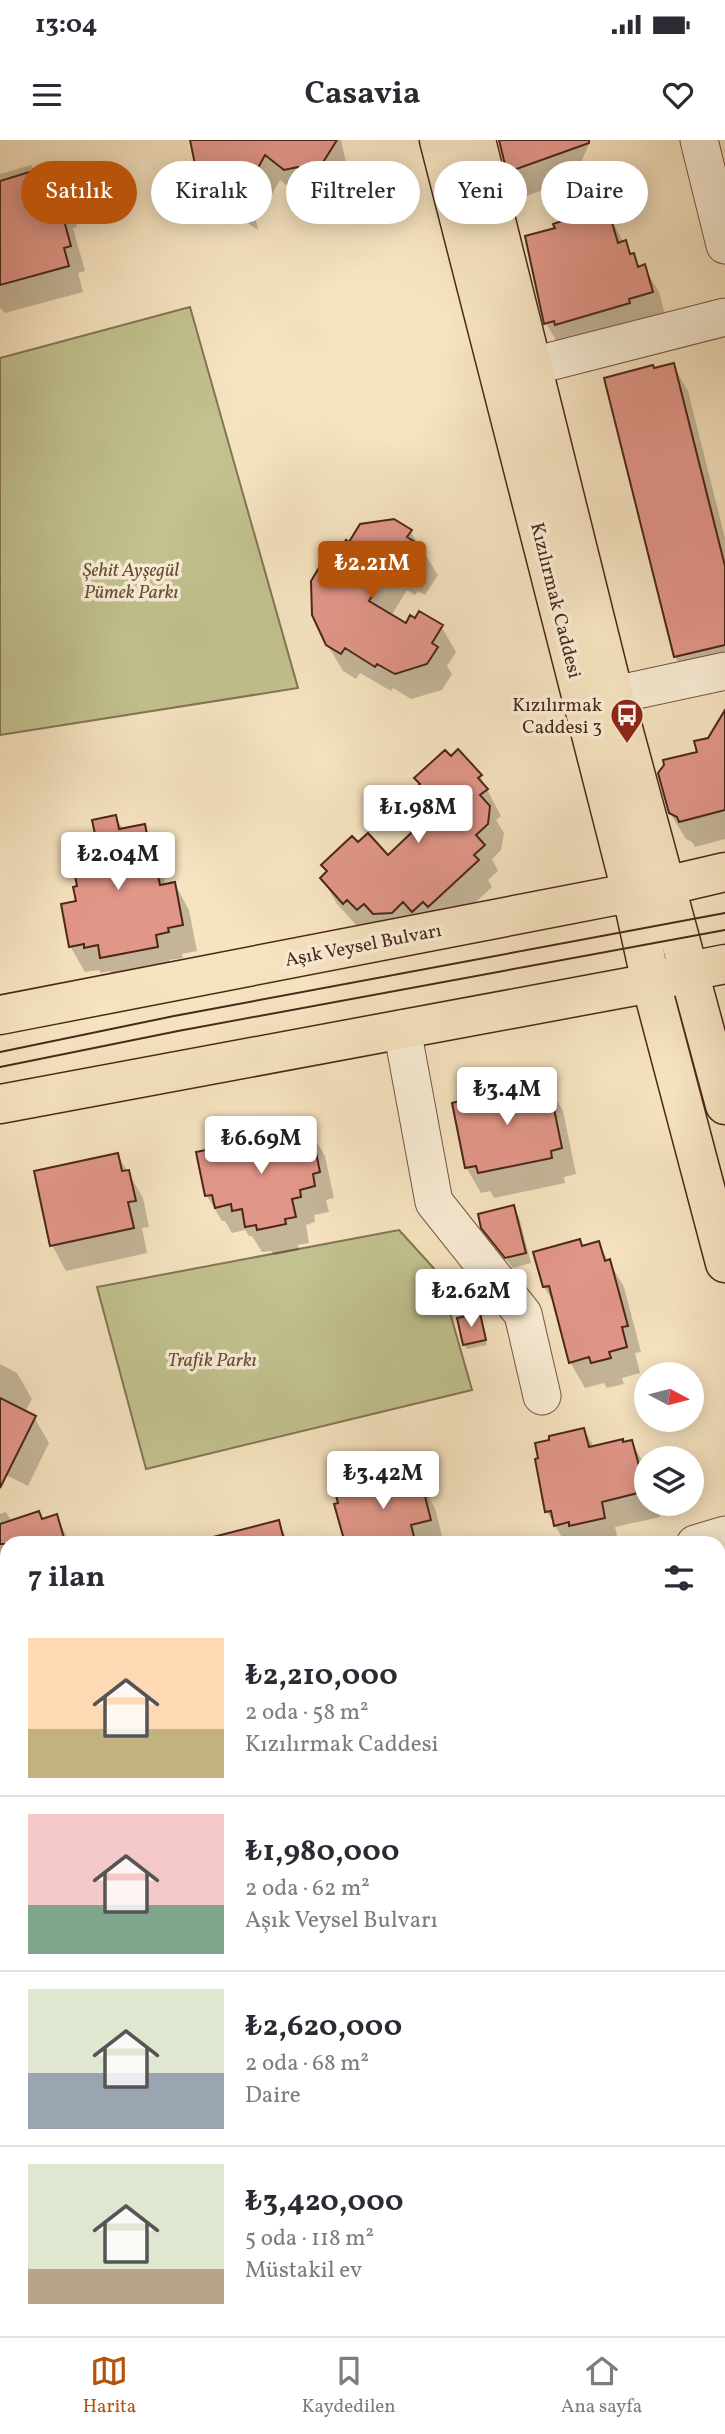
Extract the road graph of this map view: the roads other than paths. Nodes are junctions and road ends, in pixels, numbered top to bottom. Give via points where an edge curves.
1 (439, 140) edge
2 (476, 140) edge
3 (699, 140) edge
4 (725, 245) edge
5 (725, 317) edge
6 (533, 366) junction
7 (725, 671) edge
8 (614, 695) junction
9 (725, 872) edge
10 (648, 889) junction
11 (707, 968) edge
12 (651, 983) junction
13 (0, 1015) edge
14 (402, 1029) junction
15 (0, 1104) edge
16 (725, 1105) edge
17 (725, 1263) edge
18 (542, 1396) dead end

1 - 10 main road, Kızılırmak Caddesi
2 - 6 main road, Kızılırmak Caddesi
3 - 4 street
5 - 6 street
6 - 8 main road, Kızılırmak Caddesi
7 - 8 street
8 - 10 main road, Kızılırmak Caddesi
9 - 10 main road, Aşık Veysel Bulvarı
10 - 11 main road, Kızılırmak Caddesi
10 - 12 main road, Kızılırmak Caddesi
10 - 13 main road, Aşık Veysel Bulvarı
11 - 12 main road
11 - 16 main road, Kızılırmak Caddesi
12 - 14 main road
12 - 17 main road, Kızılırmak Caddesi
14 - 15 main road
14 - 18 street via 434,1202 523,1314

